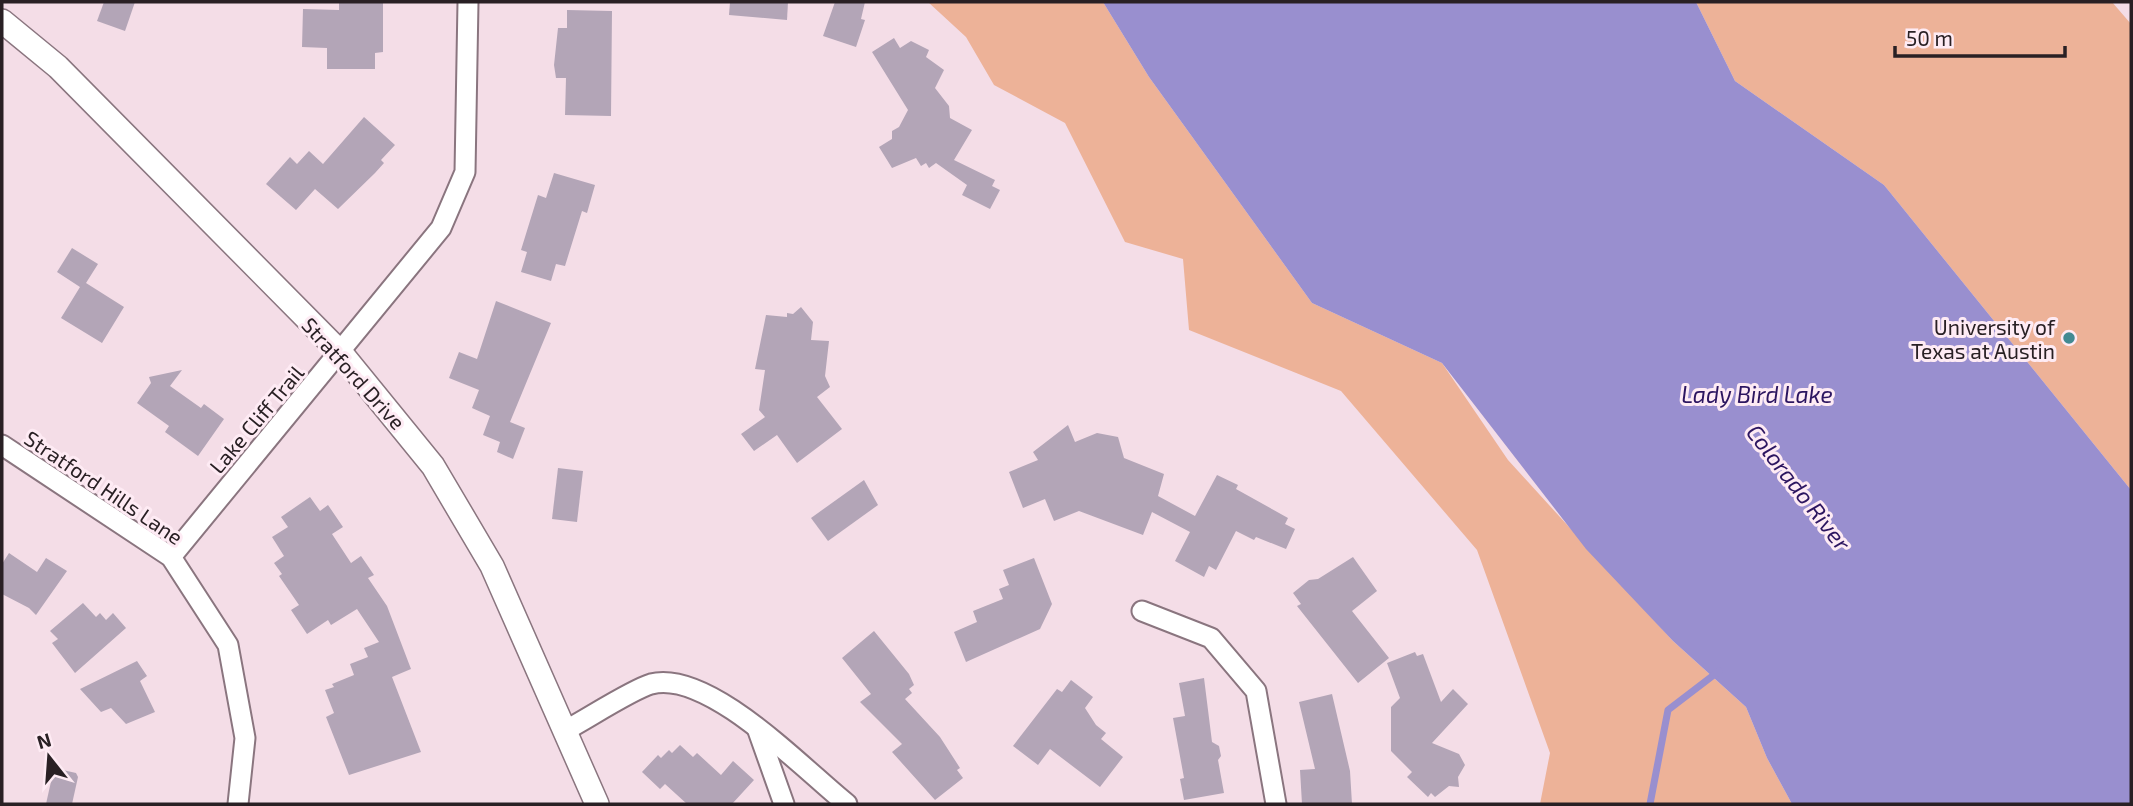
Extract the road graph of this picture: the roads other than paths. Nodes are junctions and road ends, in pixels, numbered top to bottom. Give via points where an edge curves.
1 (468, 2) edge
2 (2, 21) edge
3 (341, 353) junction
4 (2, 445) edge
5 (171, 557) junction
6 (1142, 611) dead end
7 (755, 724) junction
8 (566, 730) junction
9 (238, 804) edge
10 (597, 804) edge
11 (784, 804) edge
12 (846, 804) edge
13 (1276, 804) edge

1 - 3 street, Lake Cliff Trail via 465,172 441,228
2 - 3 street, Stratford Drive via 58,67
3 - 5 street, Lake Cliff Trail
3 - 8 street, Stratford Drive via 433,466 492,566
4 - 5 street, Stratford Hills Lane
5 - 9 street, Stratford Hills Lane via 228,645 245,738
6 - 13 street via 1211,638 1256,691
7 - 8 street via 680,683 651,684
7 - 11 street
7 - 12 street
8 - 10 street, Stratford Drive

